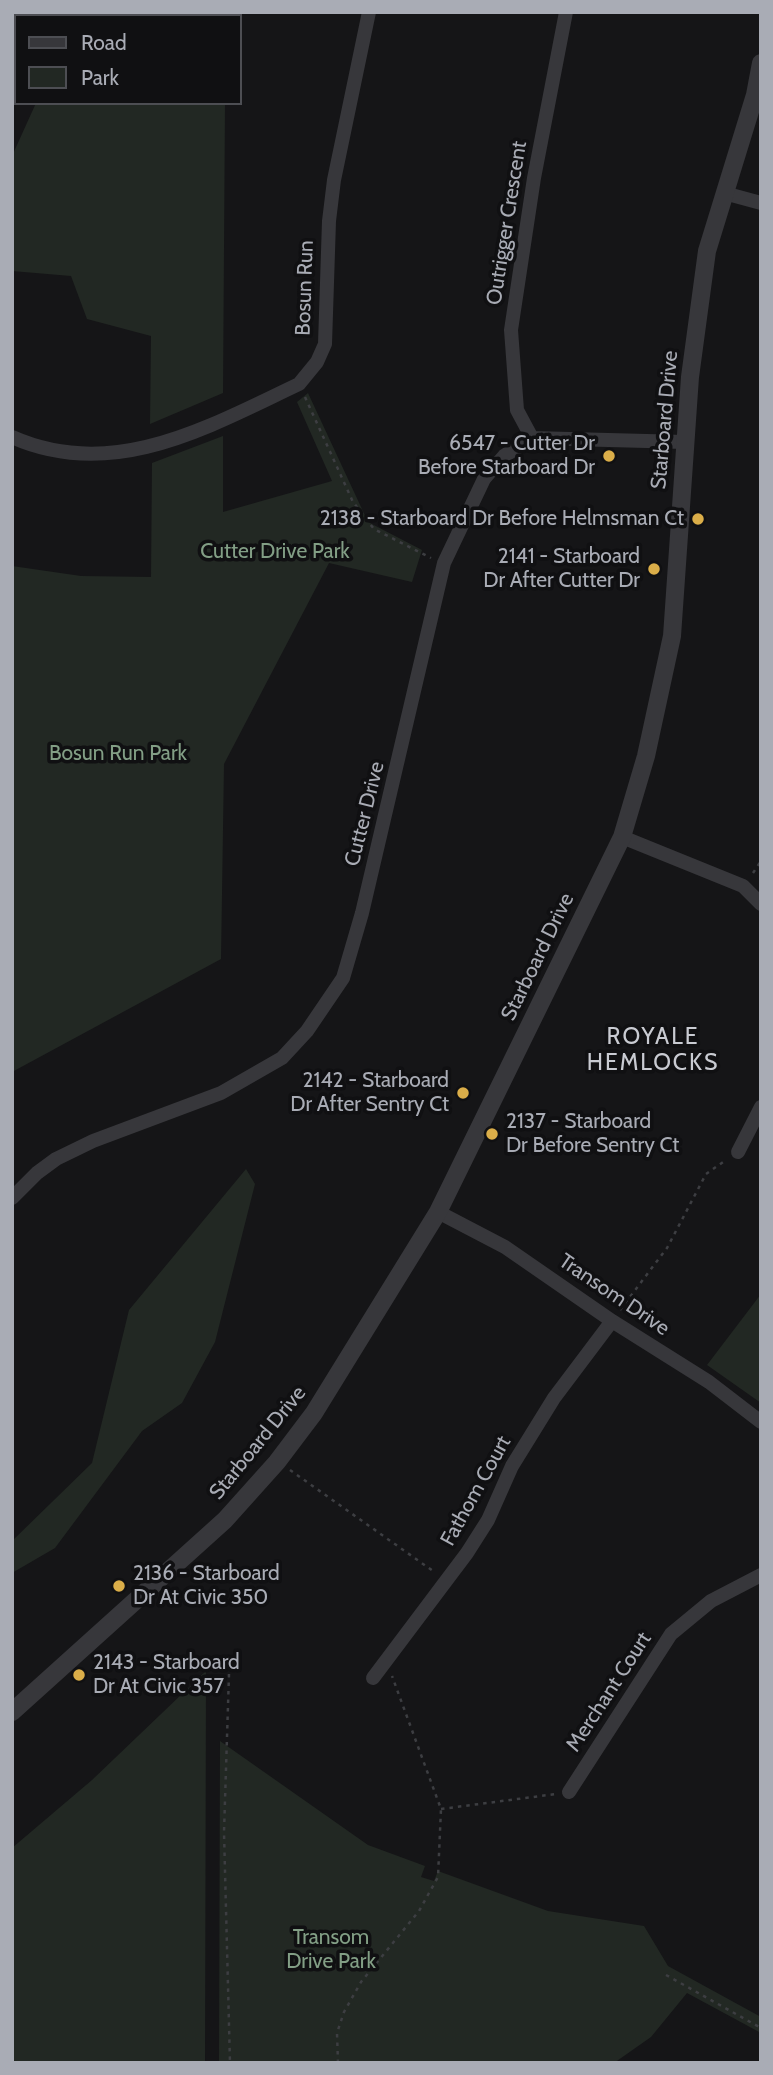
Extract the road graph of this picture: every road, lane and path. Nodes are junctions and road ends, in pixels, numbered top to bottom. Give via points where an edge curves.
1 (369, 12) edge
2 (566, 12) edge
3 (761, 63) edge
4 (724, 193) junction
5 (761, 203) edge
6 (299, 384) junction
7 (12, 437) edge
8 (532, 438) junction
9 (685, 442) junction
10 (444, 563) junction
11 (622, 837) junction
12 (761, 904) edge
13 (761, 1107) edge
14 (738, 1152) joint
15 (12, 1198) edge
16 (438, 1212) junction
17 (612, 1321) junction
18 (761, 1422) edge
19 (277, 1462) junction
20 (761, 1575) edge
21 (447, 1581) junction
22 (387, 1663) junction
23 (229, 1674) dead end
24 (373, 1678) dead end
25 (12, 1712) edge
26 (569, 1792) joint
27 (441, 1809) junction
28 (666, 1975) dead end
29 (761, 2028) edge
30 (230, 2063) edge
31 (338, 2063) edge

1 - 6 street, Bosun Run via 334,180 325,344
2 - 8 street, Outrigger Crescent via 511,330 517,410
3 - 4 street, Starboard Drive
4 - 5 street
4 - 9 street, Starboard Drive via 707,251
6 - 7 street, Bosun Run via 204,429 138,451 73,453
6 - 10 path via 353,502 374,529
8 - 9 street
8 - 10 street, Cutter Drive via 504,456 484,479
9 - 11 street, Starboard Drive via 672,636 646,756
10 - 15 street, Cutter Drive via 343,978 307,1031 282,1058 249,1079 93,1140 37,1173
11 - 12 street via 743,886
11 - 16 street, Starboard Drive
13 - 14 street
14 - 17 path via 706,1174 667,1248
16 - 17 street, Transom Drive via 505,1247
16 - 19 street, Starboard Drive via 314,1413
17 - 18 street, Transom Drive via 709,1382
17 - 21 street, Fathom Court via 554,1398 512,1466 488,1520
19 - 21 path
19 - 25 street, Starboard Drive via 225,1520
20 - 26 street, Merchant Court via 711,1601 671,1634
21 - 22 street, Fathom Court
22 - 24 street, Fathom Court
22 - 27 path
23 - 30 path via 224,1832
26 - 27 path
27 - 31 path via 438,1877 401,1938 360,1982 337,2033
28 - 29 path

